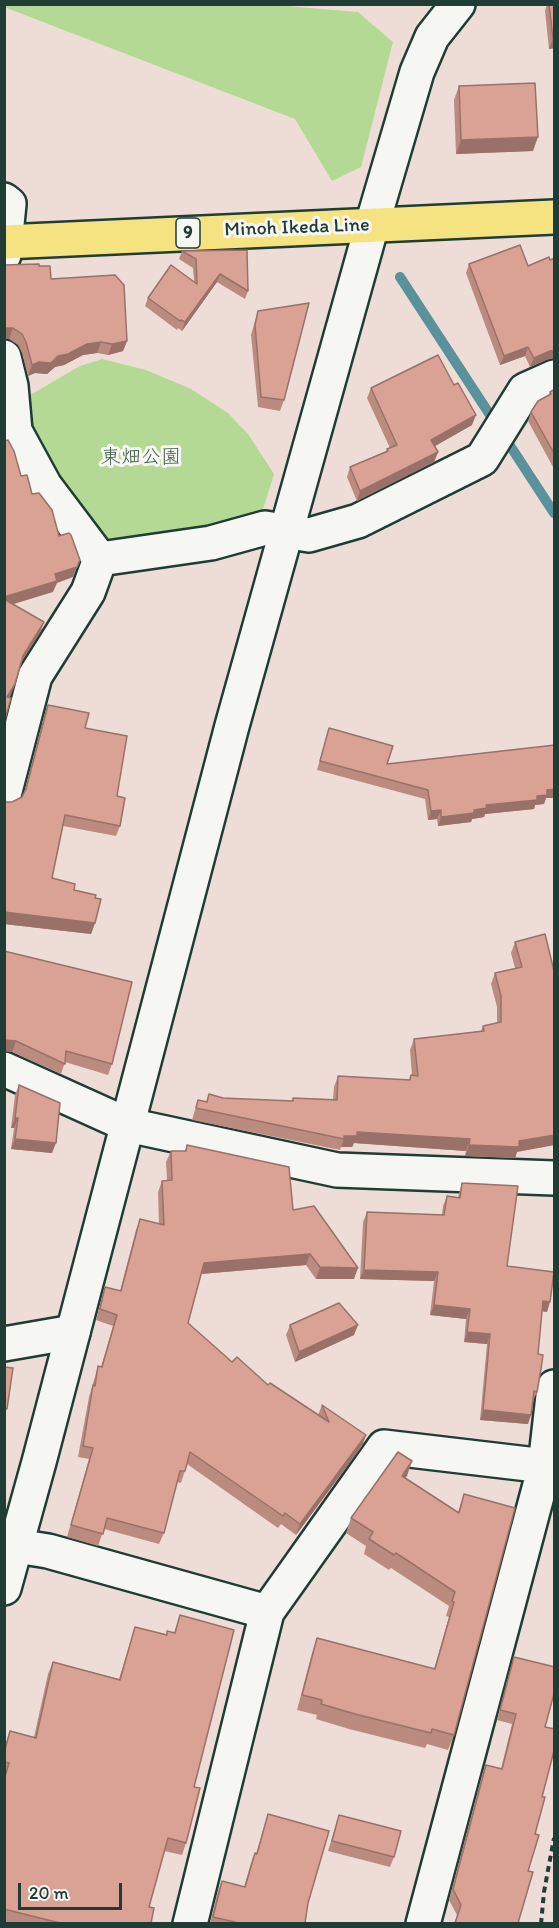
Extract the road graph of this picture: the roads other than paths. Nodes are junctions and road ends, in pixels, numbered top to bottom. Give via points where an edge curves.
1 (458, 4) edge
2 (4, 200) edge
3 (555, 217) edge
4 (372, 225) junction
5 (5, 246) edge
6 (4, 357) edge
7 (555, 377) edge
8 (10, 431) edge
9 (286, 531) junction
10 (100, 559) junction
11 (4, 795) edge
12 (4, 1069) edge
13 (128, 1125) junction
14 (555, 1179) edge
15 (73, 1332) junction
16 (4, 1344) edge
17 (555, 1387) edge
18 (544, 1466) junction
19 (10, 1545) edge
20 (4, 1588) edge
21 (267, 1612) junction
22 (190, 1923) edge
23 (423, 1923) edge

1 - 4 street via 432,37 417,72
2 - 5 street via 9,204
3 - 4 main road, Minoh Ikeda Line / 9
4 - 5 main road, Minoh Ikeda Line / 9
4 - 9 street
6 - 8 street via 11,386
7 - 9 street via 525,390 482,459 358,521 309,535
8 - 10 street via 45,486
9 - 10 street via 265,528 211,543
9 - 13 street
10 - 11 street via 88,592 34,676
12 - 13 street
13 - 14 street via 337,1170
13 - 15 street
15 - 16 street
15 - 19 street
17 - 18 street
18 - 21 street via 384,1447
18 - 23 street
19 - 20 street
19 - 21 street via 48,1551
21 - 22 street

